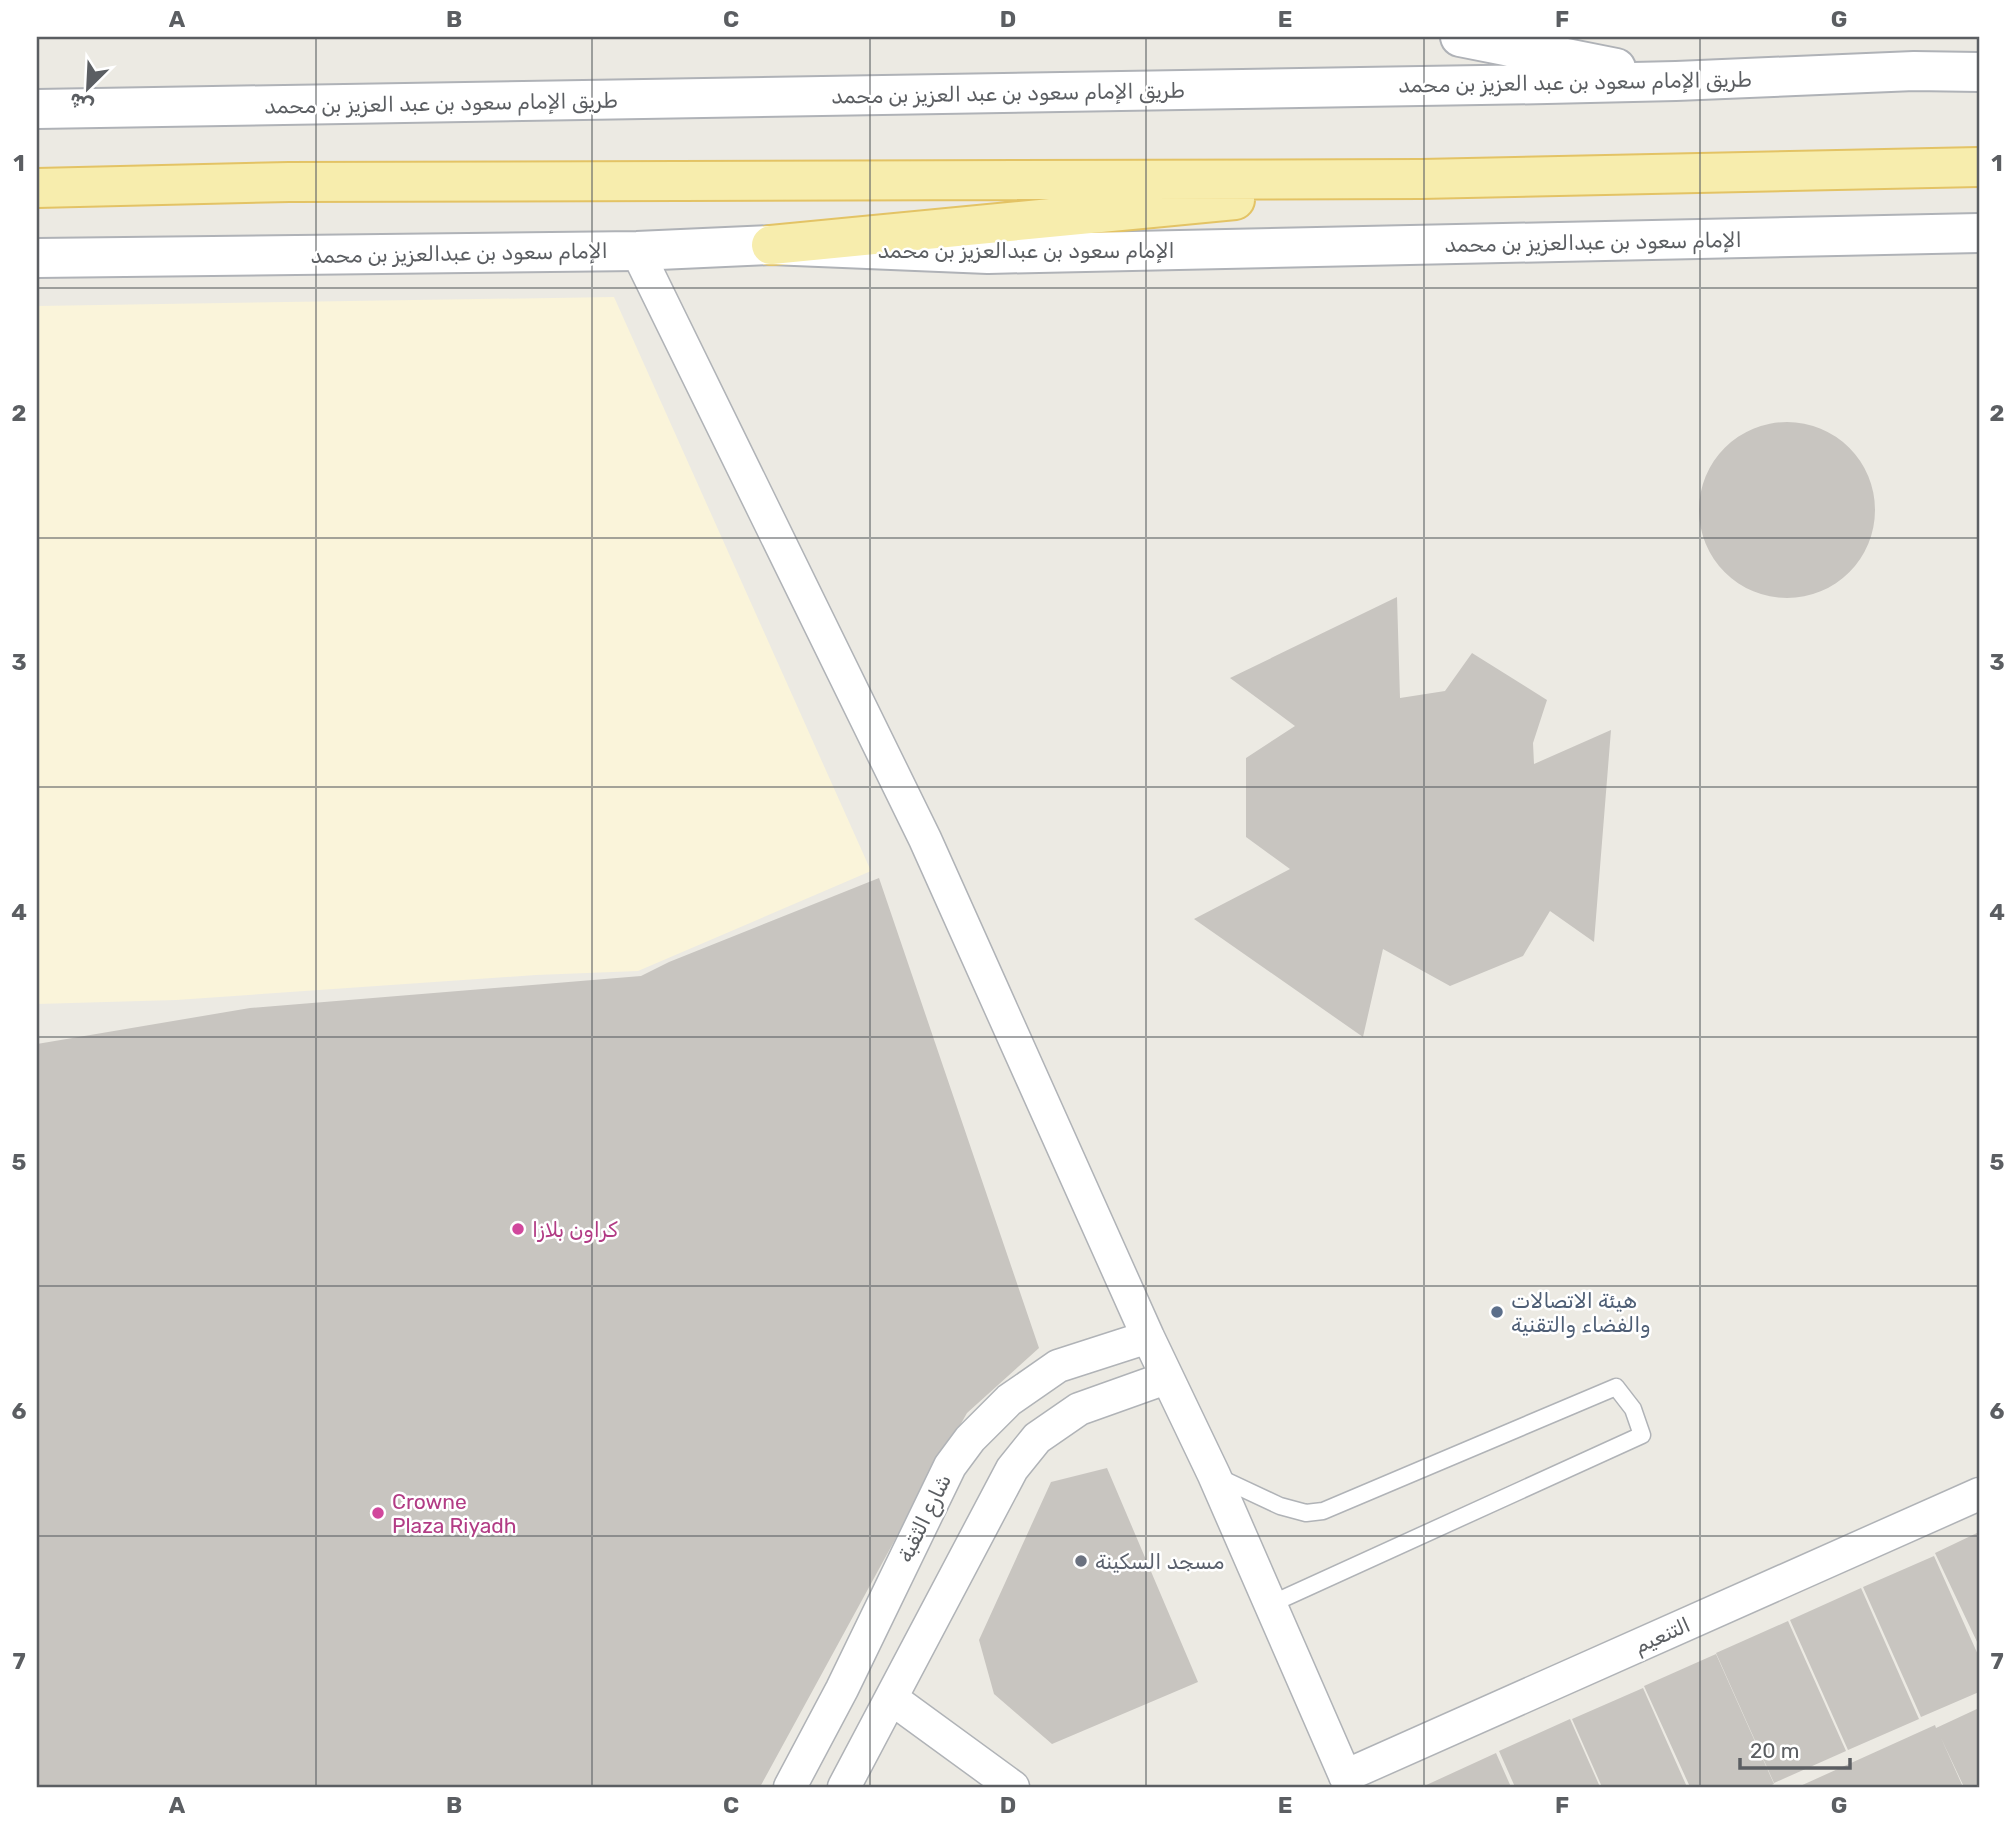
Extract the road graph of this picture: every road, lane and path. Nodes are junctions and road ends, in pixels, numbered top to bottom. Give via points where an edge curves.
1 (1460, 37) edge
2 (1979, 72) edge
3 (1676, 81) junction
4 (37, 109) edge
5 (1979, 167) edge
6 (1421, 179) junction
7 (37, 188) edge
8 (1979, 233) edge
9 (771, 245) junction
10 (637, 251) junction
11 (37, 258) edge
12 (1148, 1338) junction
13 (1166, 1378) junction
14 (1214, 1475) junction
15 (1979, 1494) edge
16 (1271, 1604) junction
17 (891, 1698) junction
18 (1347, 1782) edge
19 (790, 1787) edge
20 (844, 1787) edge
21 (1013, 1787) edge

1 - 3 main road
2 - 3 main road, طريق الإمام سعود بن عبد العزيز بن محمد
3 - 4 main road, طريق الإمام سعود بن عبد العزيز بن محمد
5 - 6 main road
6 - 7 main road via 289,182
6 - 9 main road
8 - 9 main road, الإمام سعود بن عبدالعزيز بن محمد via 988,254
9 - 10 main road, الإمام سعود بن عبدالعزيز بن محمد
10 - 11 main road, الإمام سعود بن عبدالعزيز بن محمد
10 - 12 street via 919,827
12 - 13 street
12 - 19 street, شارع الثقبة via 1058,1366 1009,1400 970,1439 950,1466
13 - 14 street
13 - 17 street via 1079,1409 1037,1438 1012,1469
14 - 16 street
14 - 16 lane via 1280,1506 1306,1513 1323,1511 1616,1387 1633,1409 1642,1435
15 - 18 street, التنعيم
16 - 18 street
17 - 20 street
17 - 21 street

